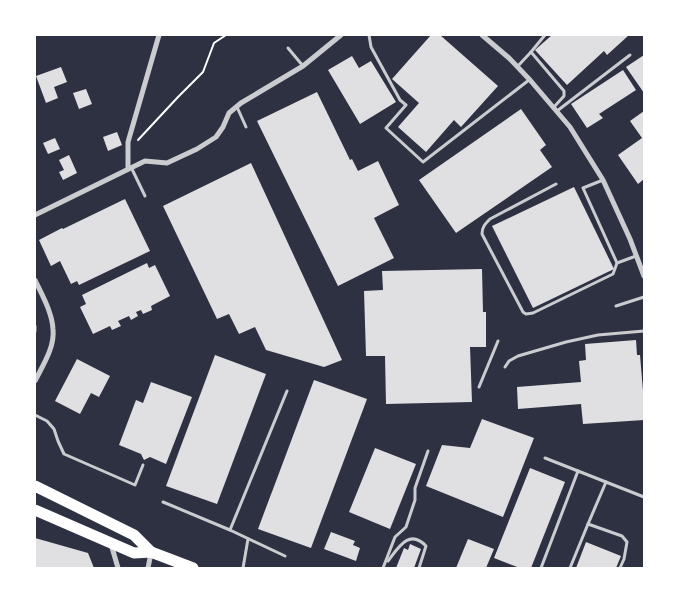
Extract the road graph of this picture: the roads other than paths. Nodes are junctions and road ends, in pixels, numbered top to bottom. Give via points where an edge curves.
1 (159, 35) edge
2 (341, 35) edge
3 (369, 35) edge
4 (482, 35) edge
5 (546, 35) edge
6 (288, 48) dead end
7 (531, 52) junction
8 (630, 55) dead end
9 (303, 66) junction
10 (517, 67) junction
11 (530, 80) junction
12 (237, 107) junction
13 (555, 109) junction
14 (246, 128) dead end
15 (130, 167) junction
16 (603, 180) junction
17 (556, 184) dead end
18 (145, 196) dead end
19 (35, 215) edge
20 (636, 256) junction
21 (617, 264) junction
22 (644, 276) edge
23 (35, 280) edge
24 (644, 297) edge
25 (616, 306) dead end
26 (35, 326) edge
27 (644, 330) edge
28 (35, 331) edge
29 (498, 341) dead end
30 (505, 367) dead end
31 (35, 381) edge
32 (479, 387) dead end
33 (287, 391) dead end
34 (35, 415) edge
35 (428, 451) dead end
36 (545, 458) dead end
37 (143, 465) dead end
38 (578, 471) junction
39 (606, 482) junction
40 (35, 486) edge
41 (644, 497) edge
42 (163, 502) dead end
43 (35, 510) edge
44 (588, 524) junction
45 (230, 530) junction
46 (248, 539) junction
47 (111, 543) junction
48 (151, 552) junction
49 (285, 556) dead end
50 (384, 567) edge
51 (118, 568) edge
52 (148, 568) edge
53 (193, 568) edge
54 (243, 568) edge
55 (419, 568) edge
56 (541, 568) edge
57 (570, 568) edge
58 (620, 568) edge

1 - 15 street via 128,142
2 - 9 street
3 - 11 lane via 371,47 400,100 406,105 386,128 422,162
4 - 10 street
5 - 7 lane
6 - 9 lane
7 - 10 lane
7 - 13 lane via 564,91
8 - 13 lane
9 - 12 street
10 - 11 street
11 - 13 street
12 - 14 lane
12 - 15 street via 216,137 197,149 167,162 145,161
13 - 16 street
15 - 18 lane
15 - 19 street
16 - 20 street
16 - 21 lane via 583,188
17 - 21 lane via 490,219 482,228 482,234 523,312 533,313 613,274
20 - 21 lane
20 - 22 street
23 - 31 street via 54,330 49,353
24 - 25 lane
26 - 28 lane
27 - 30 lane via 566,342 518,356
29 - 32 lane
33 - 45 lane
34 - 37 lane via 54,429 64,454 135,485
35 - 50 lane via 406,527 395,536
36 - 38 lane
38 - 39 lane
38 - 56 lane
39 - 41 lane
39 - 44 lane
40 - 48 highway via 134,535
42 - 45 lane
43 - 47 highway
44 - 57 lane
44 - 58 lane via 622,536 627,542
45 - 46 lane
46 - 49 lane
46 - 54 lane
47 - 48 highway via 134,553
47 - 51 street
48 - 52 street
48 - 53 highway
50 - 55 lane via 401,543 408,539 426,546

